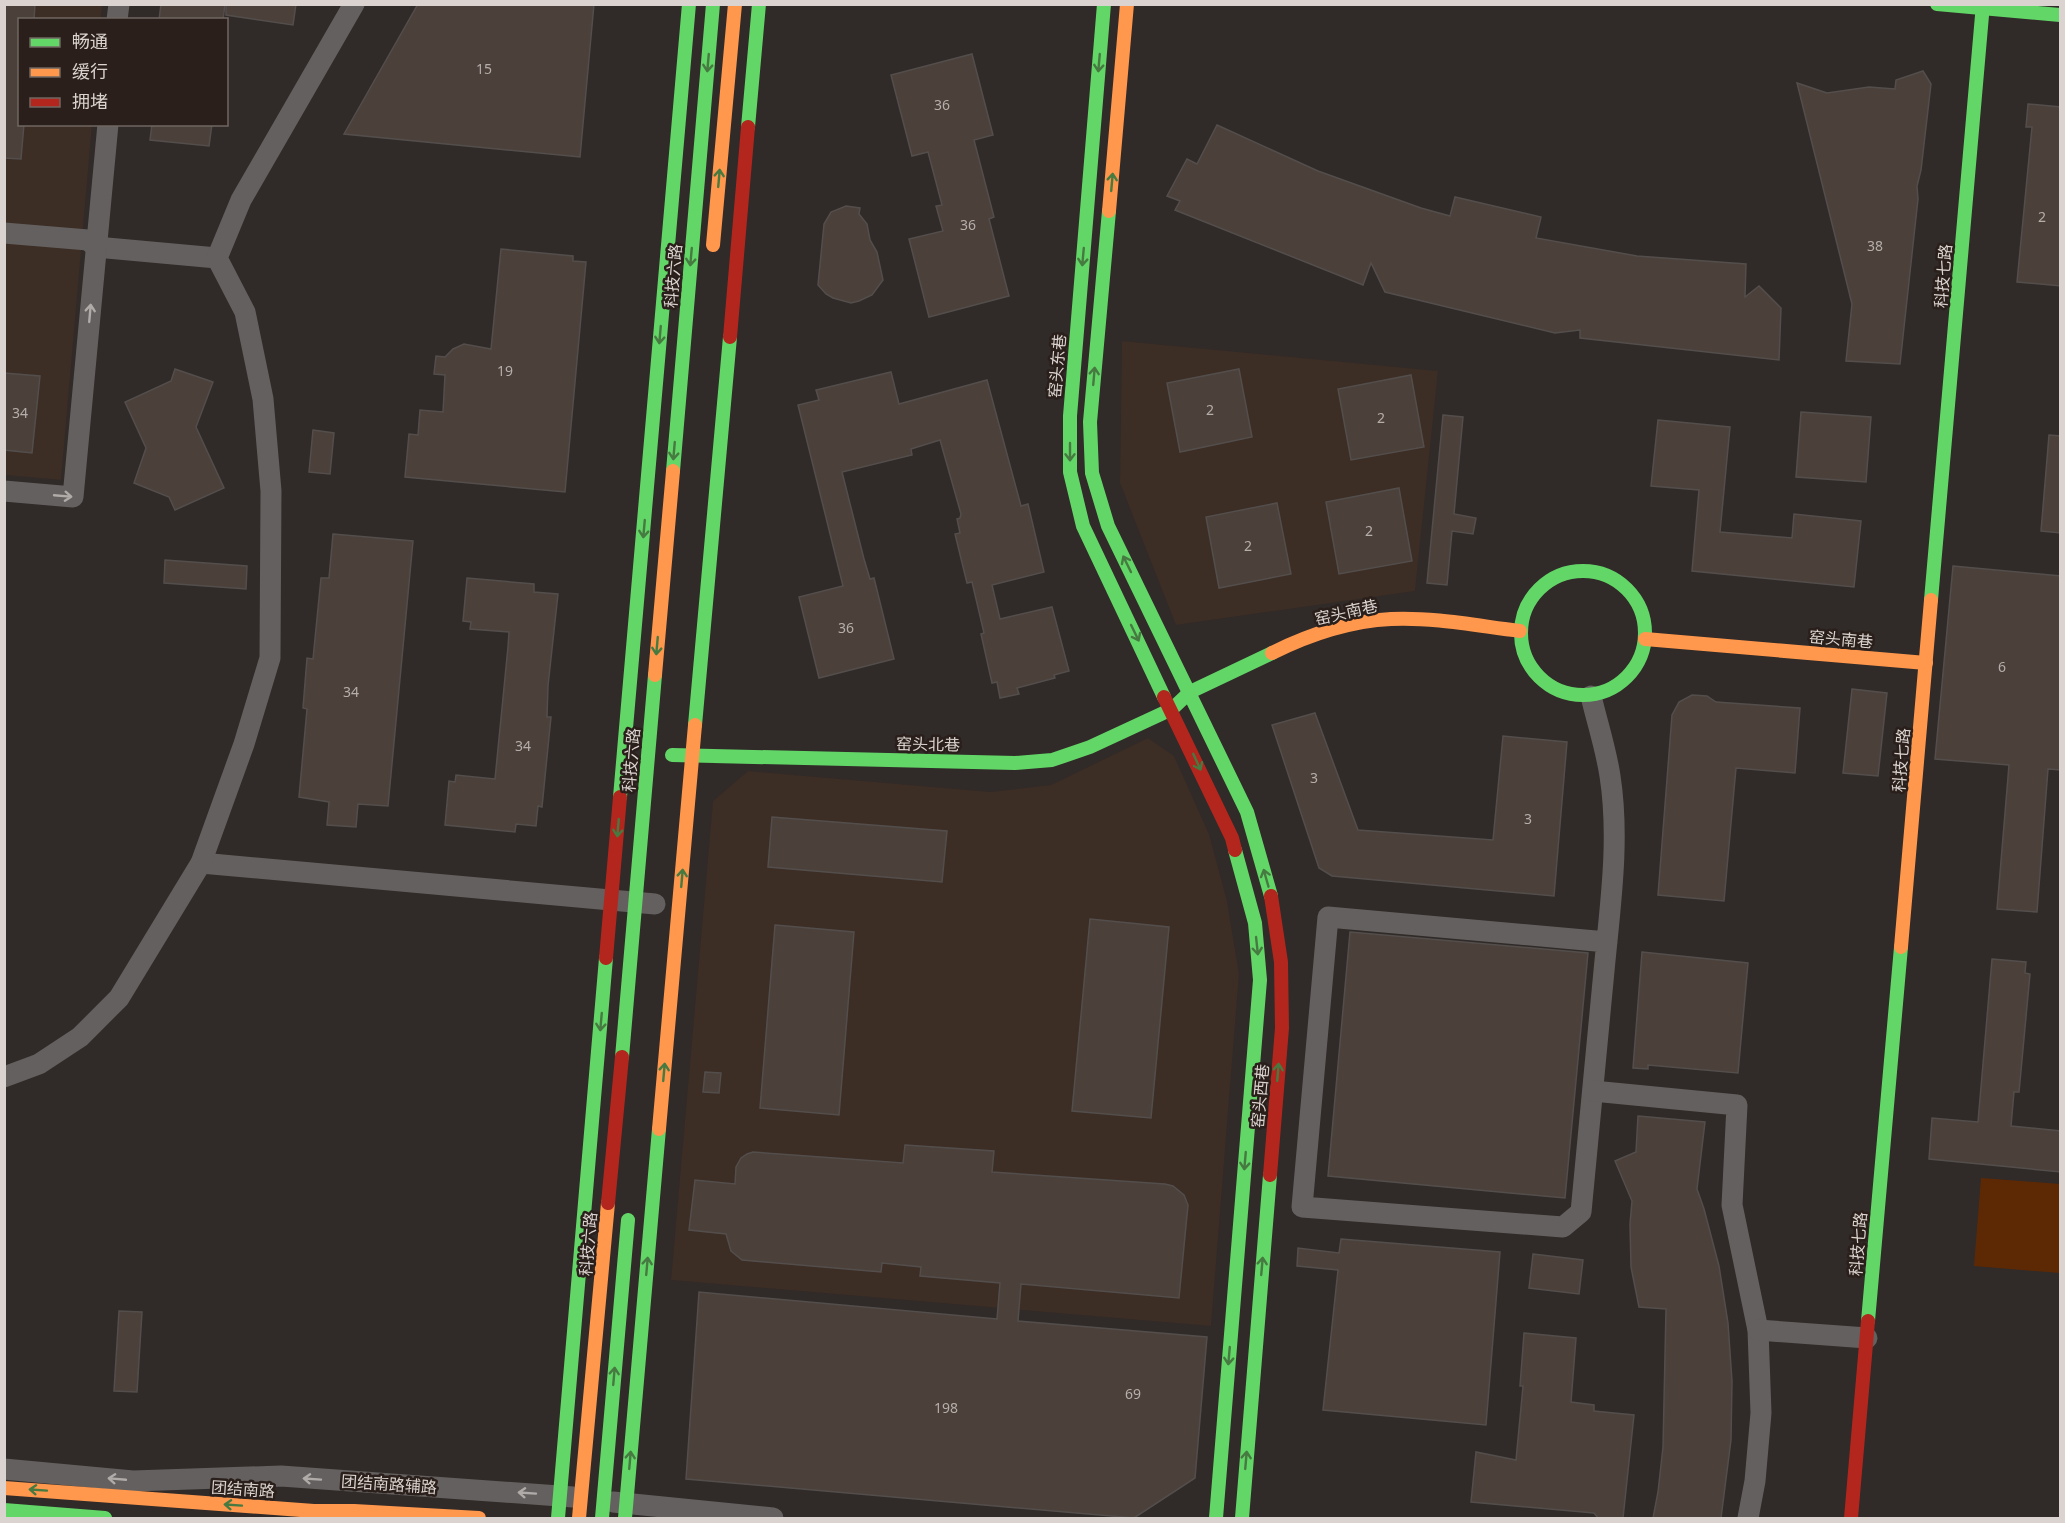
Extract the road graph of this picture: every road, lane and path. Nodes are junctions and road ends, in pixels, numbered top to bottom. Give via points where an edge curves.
1 (354, 4) edge
2 (688, 4) edge
3 (713, 4) edge
4 (735, 4) edge
5 (759, 4) edge
6 (1104, 4) edge
7 (1127, 4) edge
8 (1937, 4) edge
9 (1983, 7) edge
10 (2061, 15) edge
11 (108, 126) edge
12 (4, 233) edge
13 (96, 248) junction
14 (217, 258) junction
15 (712, 261) dead end
16 (4, 491) edge
17 (1520, 631) junction
18 (1645, 639) junction
19 (1926, 663) junction
20 (1190, 692) junction
21 (1591, 696) junction
22 (1172, 709) junction
23 (648, 753) junction
24 (693, 755) junction
25 (201, 863) junction
26 (612, 900) junction
27 (650, 904) junction
28 (1607, 942) junction
29 (4, 1077) edge
30 (1593, 1091) junction
31 (628, 1210) dead end
32 (1758, 1330) junction
33 (1867, 1338) junction
34 (4, 1469) edge
35 (4, 1488) edge
36 (574, 1504) edge
37 (4, 1510) edge
38 (603, 1510) edge
39 (625, 1511) edge
40 (105, 1518) edge
41 (479, 1518) edge
42 (558, 1518) edge
43 (773, 1518) edge
44 (1216, 1518) edge
45 (1242, 1518) edge
46 (1748, 1518) edge
47 (1851, 1518) edge

1 - 14 street via 242,200
2 -> 26 street
3 -> 23 street, 科技六路
15 -> 4 street
5 - 24 street
6 -> 22 street, 窑头东巷 via 1070,416 1070,472 1083,526
20 -> 7 street via 1108,526 1092,473 1090,422
8 - 9 street
9 - 10 street
9 - 19 street, 科技七路
11 - 13 street
12 - 13 street via 88,240
13 - 14 street
16 -> 13 street via 73,497
14 - 25 street via 245,312 263,399 271,491 270,658
17 - 18 street via 1524,612 1535,593 1551,579 1571,571 1593,571 1613,578 1630,592 1640,609
17 - 20 street, 窑头南巷 via 1429,620 1390,619 1349,626 1298,640
17 - 21 street via 1524,654 1534,673 1567,694
18 - 19 street, 窑头南巷
18 - 21 street via 1636,666 1623,681
19 - 33 street, 科技七路
20 - 22 street, 窑头北巷
45 -> 20 street, 窑头西巷 via 1282,1029 1281,962 1273,902 1247,812
21 - 28 street via 1610,776 1612,891
22 - 24 street, 窑头北巷 via 1052,760 1015,763
22 -> 44 street, 窑头西巷 via 1232,838 1255,923 1260,980
23 - 24 street, 窑头北巷
23 - 27 street, 科技六路
39 -> 24 street
25 - 26 street
25 - 29 street via 119,998 80,1036 39,1064
26 - 27 street
26 -> 36 street
27 - 36 street, 科技六路
28 - 30 street
28 - 30 street via 1328,917 1302,1207 1563,1227 1581,1212
30 - 32 street via 1737,1105 1732,1205
38 -> 31 street
32 - 33 street
32 - 46 street via 1761,1413
33 - 47 street, 科技七路
36 -> 34 street, 团结南路辅路 via 281,1476 133,1481
41 -> 35 street, 团结南路 via 314,1511
36 - 38 street, 团结南路辅路
36 - 42 street
37 - 40 street
38 - 39 street, 团结南路辅路
39 - 43 street, 团结南路辅路

